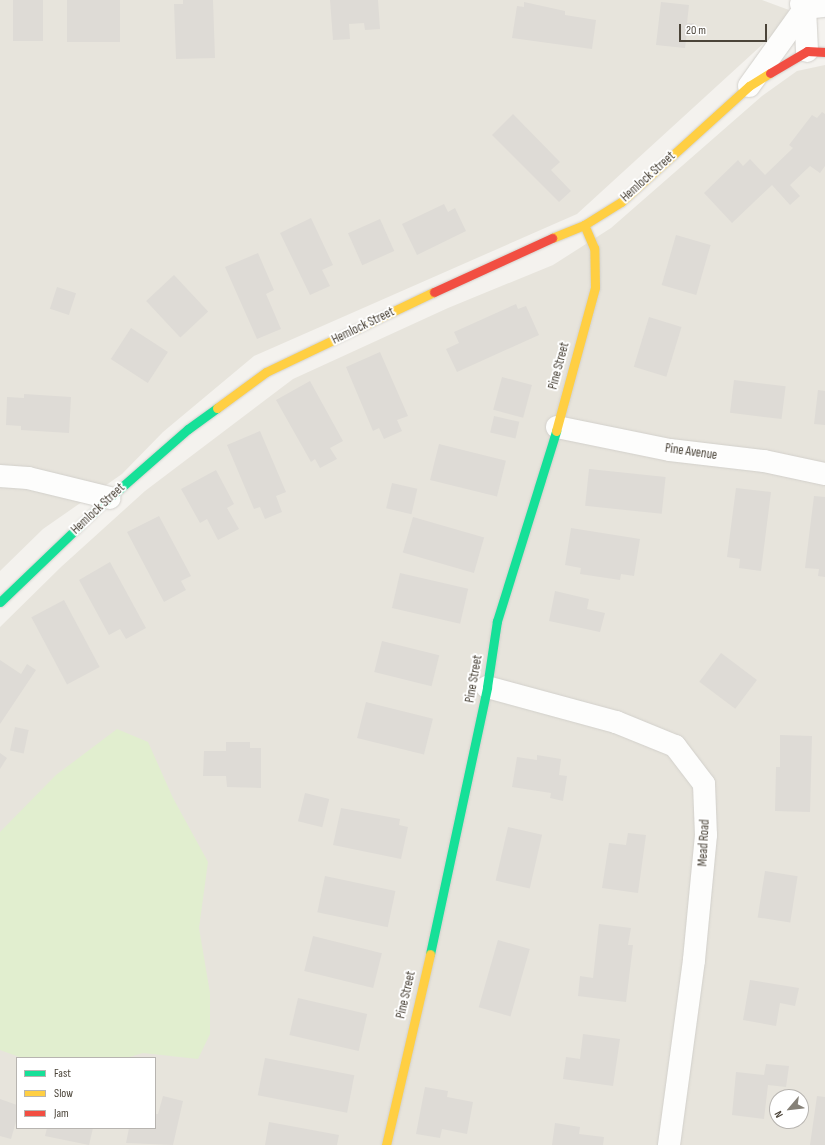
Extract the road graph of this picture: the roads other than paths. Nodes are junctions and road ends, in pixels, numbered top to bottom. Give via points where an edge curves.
1 (809, 5) edge
2 (816, 52) edge
3 (749, 86) junction
4 (584, 225) junction
5 (556, 427) junction
6 (825, 474) edge
7 (0, 476) edge
8 (110, 498) junction
9 (0, 602) edge
10 (487, 687) junction
11 (386, 1145) edge
12 (669, 1145) edge

1 - 2 street
1 - 3 street, Hemlock Street
2 - 3 street, Hemlock Street
3 - 4 street, Hemlock Street via 621,202
4 - 5 street, Pine Street via 594,248 595,287
4 - 8 street, Hemlock Street via 534,245 266,372 188,429
5 - 6 street, Pine Avenue via 670,450 764,461
5 - 10 street, Pine Street via 497,621
7 - 8 street via 28,478
8 - 9 street, Hemlock Street
10 - 11 street, Pine Street
10 - 12 street, Mead Road via 616,722 674,746 704,784 706,835 694,960

